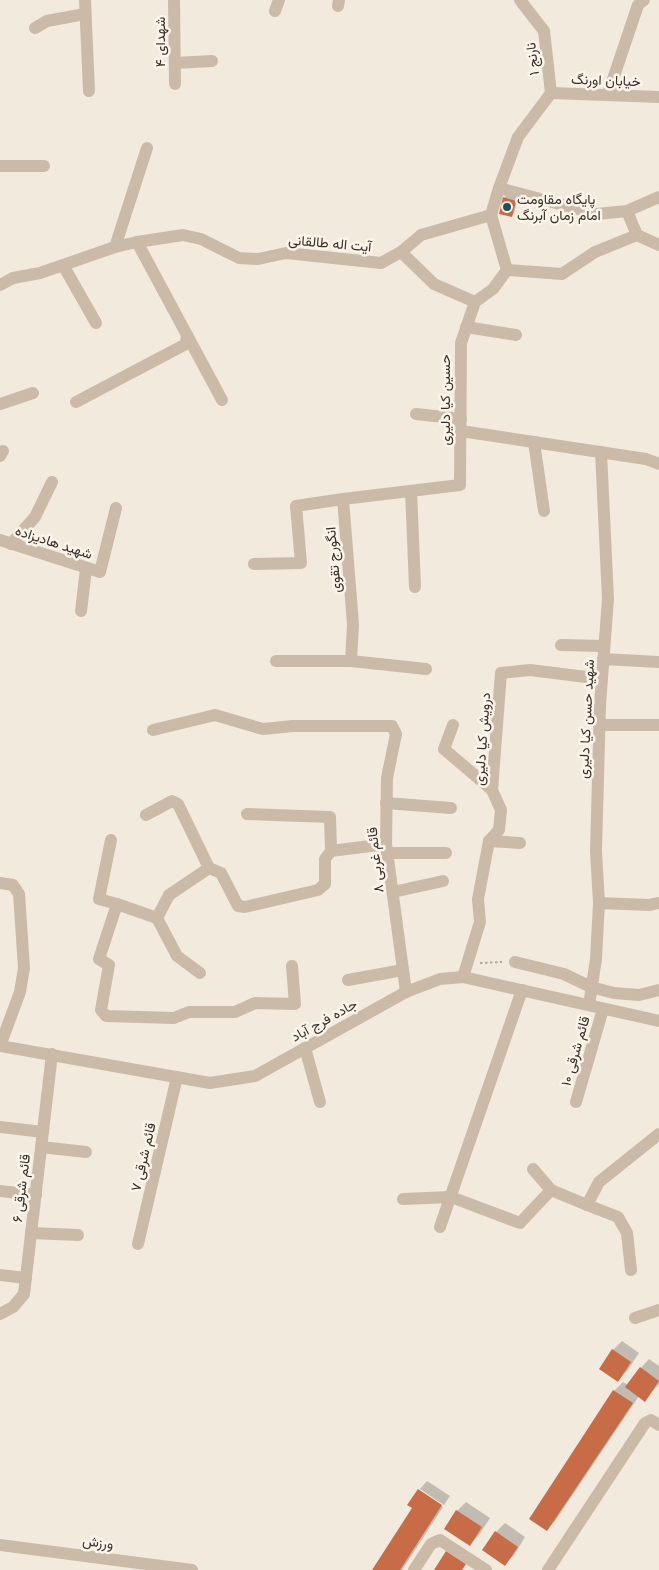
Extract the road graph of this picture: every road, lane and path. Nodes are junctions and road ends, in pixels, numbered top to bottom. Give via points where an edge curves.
1 (85, 0) edge
2 (174, 0) edge
3 (520, 0) edge
4 (644, 0) edge
5 (84, 14) junction
6 (35, 28) dead end
7 (212, 61) dead end
8 (175, 63) junction
9 (175, 84) dead end
10 (89, 91) dead end
11 (551, 92) junction
12 (608, 94) junction
13 (659, 97) edge
14 (147, 148) dead end
15 (0, 166) edge
16 (44, 166) dead end
17 (499, 188) junction
18 (659, 197) edge
19 (627, 211) junction
20 (491, 215) junction
21 (637, 235) junction
22 (137, 242) junction
23 (659, 245) edge
24 (115, 247) junction
25 (402, 252) junction
26 (63, 265) junction
27 (507, 270) junction
28 (0, 285) edge
29 (475, 302) junction
30 (96, 323) dead end
31 (466, 327) junction
32 (187, 335) junction
33 (516, 335) dead end
34 (33, 393) dead end
35 (222, 400) dead end
36 (76, 402) dead end
37 (0, 404) edge
38 (416, 414) dead end
39 (461, 425) junction
40 (534, 442) junction
41 (601, 452) junction
42 (659, 464) edge
43 (52, 482) dead end
44 (411, 491) junction
45 (343, 500) junction
46 (116, 508) dead end
47 (544, 511) dead end
48 (6, 542) edge
49 (254, 564) dead end
50 (86, 569) junction
51 (415, 587) dead end
52 (81, 611) dead end
53 (561, 645) dead end
54 (604, 652) junction
55 (276, 661) dead end
56 (351, 661) junction
57 (659, 662) edge
58 (426, 669) dead end
59 (602, 679) junction
60 (453, 725) dead end
61 (599, 725) junction
62 (659, 725) edge
63 (153, 730) dead end
64 (492, 790) junction
65 (386, 803) junction
66 (452, 808) dead end
67 (247, 814) dead end
68 (146, 815) dead end
69 (111, 840) dead end
70 (489, 840) junction
71 (520, 843) dead end
72 (387, 849) junction
73 (331, 851) junction
74 (446, 853) dead end
75 (209, 868) junction
76 (443, 881) dead end
77 (0, 883) edge
78 (393, 892) junction
79 (598, 903) junction
80 (659, 903) edge
81 (117, 904) junction
82 (157, 918) junction
83 (515, 962) joint
84 (468, 963) junction
85 (292, 966) dead end
86 (403, 970) junction
87 (200, 973) dead end
88 (463, 977) junction
89 (348, 980) dead end
90 (591, 987) junction
91 (522, 990) junction
92 (659, 990) edge
93 (406, 992) junction
94 (589, 1006) junction
95 (603, 1009) junction
96 (659, 1021) edge
97 (0, 1046) edge
98 (305, 1048) junction
99 (52, 1054) junction
100 (177, 1077) junction
101 (320, 1102) dead end
102 (576, 1102) dead end
103 (0, 1127) edge
104 (43, 1132) junction
105 (659, 1134) edge
106 (41, 1147) junction
107 (86, 1152) dead end
108 (533, 1169) dead end
109 (550, 1190) junction
110 (0, 1191) edge
111 (36, 1195) junction
112 (451, 1197) junction
113 (403, 1199) dead end
114 (587, 1205) junction
115 (440, 1227) dead end
116 (31, 1233) junction
117 (78, 1235) dead end
118 (138, 1244) dead end
119 (631, 1270) dead end
120 (0, 1275) edge
121 (26, 1278) junction
122 (659, 1310) edge
123 (0, 1314) edge
124 (635, 1318) dead end
125 (659, 1425) edge
126 (0, 1545) edge
127 (163, 1568) edge
128 (192, 1570) edge
129 (414, 1570) edge
130 (486, 1570) edge
131 (548, 1570) edge

1 - 5 street
2 - 8 street, شهدای ۴
3 - 11 street, نارنج ۱ via 544,31
4 - 12 street via 638,5
5 - 6 street via 47,21
5 - 10 street
7 - 8 street
8 - 9 street, شهدای ۴
11 - 12 street, خیابان اورنگ
11 - 17 street via 518,137
12 - 13 street, خیابان اورنگ
14 - 24 street
15 - 16 street
17 - 19 street via 597,214
17 - 20 street
18 - 19 street
19 - 21 street
20 - 25 street, آیت اله طالقانی via 421,235
20 - 27 street
21 - 23 street
21 - 27 street via 596,252 562,274
22 - 24 street, آیت اله طالقانی
22 - 25 street, آیت اله طالقانی via 183,235 201,239 239,258 258,259 286,253 381,263
22 - 32 street
24 - 26 street, آیت اله طالقانی
25 - 29 street via 434,284
26 - 28 street, آیت اله طالقانی via 13,278
26 - 30 street
27 - 29 street via 493,289
29 - 31 street, حسین کیا دلیری
31 - 33 street
31 - 39 street, حسین کیا دلیری via 460,343
32 - 35 street
32 - 36 street via 186,344
34 - 37 street
38 - 39 street
39 - 40 street
39 - 44 street, حسین کیا دلیری via 460,485
40 - 41 street
40 - 47 street
41 - 42 street
41 - 54 street, شهید حسن کیا دلیری via 608,599
43 - 48 street via 35,517
44 - 45 street
44 - 51 street
45 - 49 street via 296,506 301,563
45 - 56 street, انگورج تقوی via 353,624
46 - 50 street, شهید هادیزاده via 100,572
48 - 50 street, شهید هادیزاده
50 - 52 street
53 - 54 street
54 - 57 street
54 - 59 street, شهید حسن کیا دلیری
55 - 56 street
56 - 58 street
59 - 61 street, شهید حسن کیا دلیری
59 - 64 street, درویش کیا دلیری via 530,670 502,673
60 - 64 street via 444,749
61 - 62 street
61 - 79 street, شهید حسن کیا دلیری
63 - 65 street, قائم غربی ۸ via 215,715 263,729 392,726 396,734 387,778
64 - 70 street, درویش کیا دلیری via 501,810 499,830
65 - 66 street
65 - 72 street, قائم غربی ۸
67 - 73 street via 330,817
68 - 75 street via 172,801 178,804
69 - 81 street via 100,899
70 - 71 street
70 - 84 street, درویش کیا دلیری via 478,899 480,922
72 - 73 street
72 - 74 street
72 - 78 street, قائم غربی ۸
73 - 75 street via 325,859 325,884 318,890 245,907 238,906 221,873
75 - 82 street via 169,895
76 - 78 street
77 - 97 street via 13,885 19,894 24,968 20,992
78 - 86 street, قائم غربی ۸
79 - 80 street
79 - 90 street, شهید حسن کیا دلیری via 596,959
81 - 82 street
81 - 85 street via 99,959 109,965 101,1010 106,1016 174,1018 190,1012 235,1012 255,1003 295,1004
82 - 87 street via 177,956
83 - 84 path
83 - 90 street via 564,974
84 - 88 street, درویش کیا دلیری
86 - 89 street
86 - 93 street, قائم غربی ۸
88 - 91 street, جاده فرج آباد
88 - 93 street, جاده فرج آباد via 440,979
90 - 92 street via 622,994
90 - 94 street, شهید حسن کیا دلیری
91 - 94 street, جاده فرج آباد
91 - 112 street
93 - 98 street, جاده فرج آباد
94 - 95 street, جاده فرج آباد
95 - 96 street, جاده فرج آباد
95 - 102 street, قائم شرقی ۱۰
97 - 99 street, جاده فرج آباد
98 - 100 street, جاده فرج آباد via 255,1076 210,1083
98 - 101 street
99 - 100 street, جاده فرج آباد
99 - 104 street, قائم شرقی ۶
100 - 118 street, قائم شرقی ۷
103 - 104 street
104 - 106 street, قائم شرقی ۶
105 - 114 street via 599,1182
106 - 107 street
106 - 111 street, قائم شرقی ۶
108 - 109 street
109 - 112 street via 520,1223
109 - 114 street
110 - 111 street
111 - 116 street, قائم شرقی ۶
112 - 113 street
112 - 115 street
114 - 119 street via 618,1217 627,1232
116 - 117 street
116 - 121 street, قائم شرقی ۶
120 - 121 street
121 - 123 street, قائم شرقی ۶ via 24,1294 13,1307
122 - 124 street
125 - 131 street via 651,1420 646,1423
126 - 127 street, ورزش
127 - 128 street, ورزش
129 - 130 street via 431,1544 440,1540

